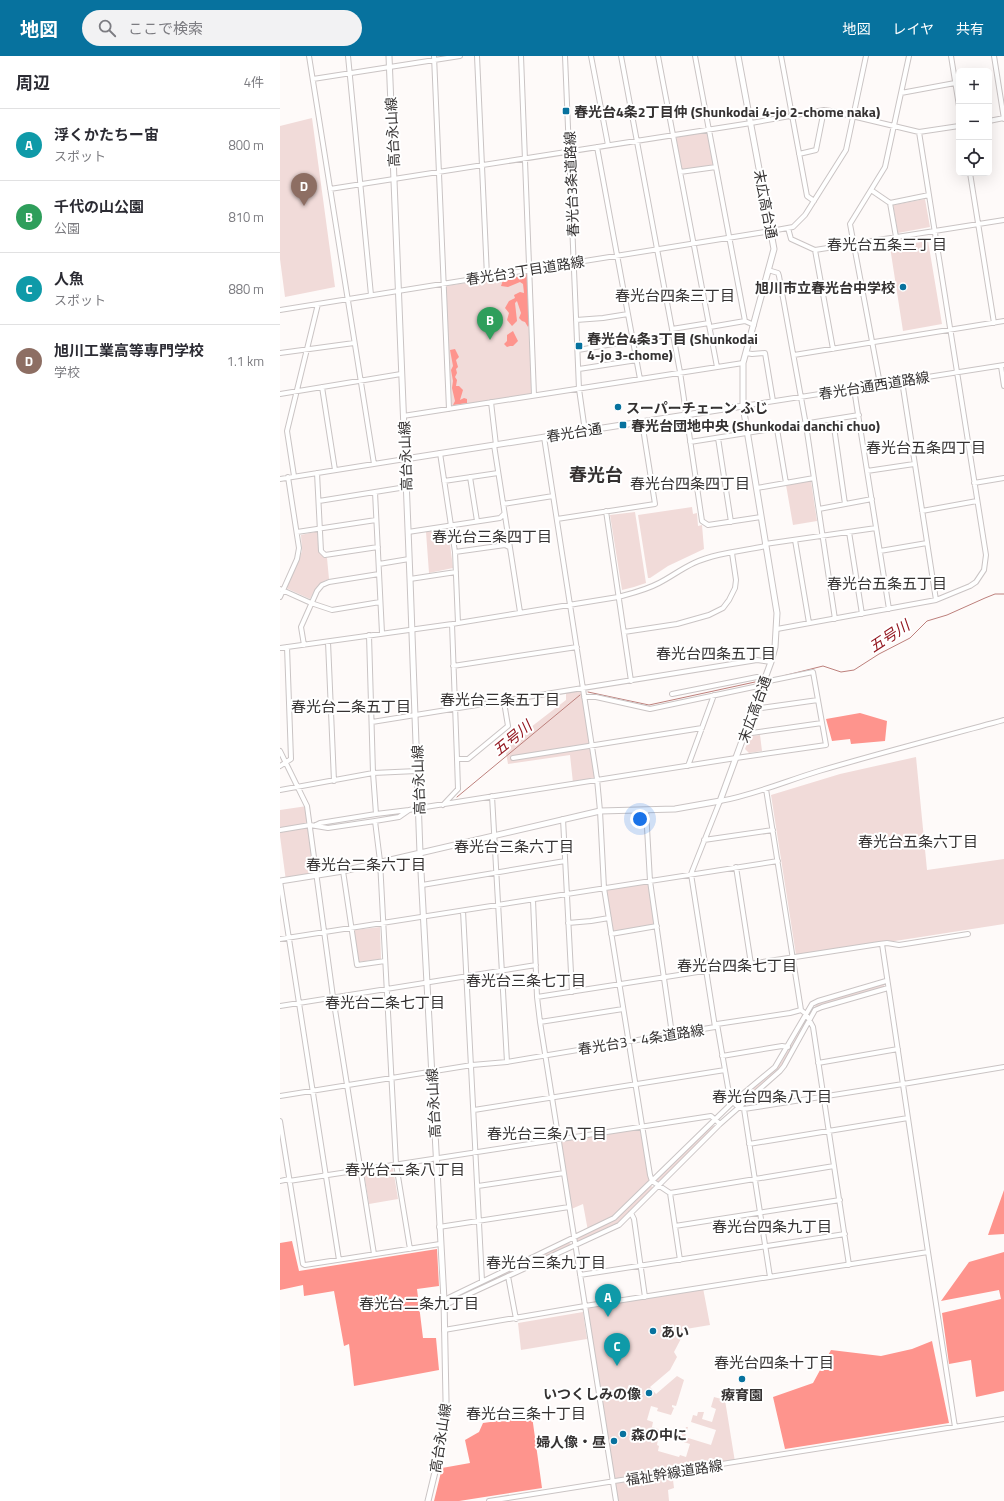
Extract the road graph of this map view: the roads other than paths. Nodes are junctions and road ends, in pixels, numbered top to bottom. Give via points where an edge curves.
1 (309, 56) edge
2 (348, 56) edge
3 (389, 56) edge
4 (460, 56) edge
5 (477, 56) edge
6 (521, 56) edge
7 (565, 56) edge
8 (591, 56) edge
9 (621, 56) edge
10 (658, 56) edge
11 (695, 56) edge
12 (738, 56) edge
13 (781, 56) edge
14 (866, 56) edge
15 (909, 56) edge
16 (951, 56) edge
17 (994, 56) edge
18 (434, 58) edge
19 (389, 68) junction
20 (350, 74) junction
21 (313, 79) junction
22 (955, 83) junction
23 (901, 93) junction
24 (959, 104) edge
25 (824, 110) junction
26 (792, 116) junction
27 (853, 116) junction
28 (1004, 119) edge
29 (992, 121) edge
30 (751, 123) junction
31 (894, 126) junction
32 (956, 126) edge
33 (709, 129) junction
34 (919, 132) junction
35 (673, 135) junction
36 (636, 141) junction
37 (608, 145) junction
38 (597, 147) junction
39 (569, 151) junction
40 (799, 154) junction
41 (525, 158) junction
42 (482, 165) junction
43 (716, 167) junction
44 (439, 171) junction
45 (680, 172) junction
46 (970, 176) edge
47 (394, 179) junction
48 (361, 184) junction
49 (330, 188) junction
50 (871, 190) junction
51 (929, 195) junction
52 (814, 201) junction
53 (890, 203) junction
54 (1004, 220) edge
55 (978, 224) junction
56 (788, 228) junction
57 (771, 231) junction
58 (934, 231) junction
59 (896, 237) junction
60 (730, 238) junction
61 (693, 243) junction
62 (854, 243) junction
63 (656, 249) junction
64 (815, 250) junction
65 (618, 255) junction
66 (574, 262) junction
67 (529, 269) junction
68 (768, 270) junction
69 (487, 276) junction
70 (444, 283) junction
71 (398, 290) junction
72 (371, 295) junction
73 (347, 298) junction
74 (318, 304) junction
75 (280, 310) edge
76 (628, 314) junction
77 (576, 320) junction
78 (745, 321) junction
79 (1004, 321) edge
80 (994, 323) junction
81 (709, 325) junction
82 (754, 325) junction
83 (950, 330) junction
84 (672, 332) junction
85 (633, 341) junction
86 (354, 343) junction
87 (872, 343) junction
88 (308, 349) junction
89 (833, 349) junction
90 (578, 350) junction
91 (280, 353) edge
92 (746, 353) junction
93 (794, 355) junction
94 (637, 360) junction
95 (743, 363) junction
96 (1002, 365) edge
97 (717, 367) junction
98 (578, 369) junction
99 (680, 372) junction
100 (957, 372) junction
101 (401, 374) junction
102 (640, 379) junction
103 (360, 381) junction
104 (902, 381) junction
105 (880, 384) junction
106 (1004, 386) edge
107 (322, 387) junction
108 (580, 389) junction
109 (854, 389) junction
110 (298, 391) junction
111 (280, 394) edge
112 (534, 396) junction
113 (801, 397) junction
114 (773, 401) junction
115 (490, 402) junction
116 (743, 406) junction
117 (449, 409) junction
118 (686, 415) junction
119 (859, 415) junction
120 (403, 416) junction
121 (832, 420) junction
122 (642, 422) junction
123 (806, 424) junction
124 (777, 430) junction
125 (585, 431) junction
126 (748, 433) junction
127 (544, 437) junction
128 (718, 438) junction
129 (690, 442) junction
130 (495, 445) junction
131 (440, 453) junction
132 (405, 459) junction
133 (374, 464) junction
134 (914, 464) junction
135 (335, 470) junction
136 (867, 471) junction
137 (498, 472) junction
138 (317, 473) junction
139 (294, 476) junction
140 (470, 477) junction
141 (288, 478) junction
142 (814, 478) junction
143 (1004, 478) edge
144 (280, 479) edge
145 (444, 481) junction
146 (786, 483) junction
147 (974, 483) junction
148 (406, 487) junction
149 (757, 488) junction
150 (375, 492) junction
151 (553, 496) junction
152 (872, 499) junction
153 (319, 501) junction
154 (977, 501) junction
155 (503, 504) junction
156 (845, 504) junction
157 (818, 509) junction
158 (606, 511) junction
159 (922, 511) junction
160 (504, 514) junction
161 (761, 517) junction
162 (557, 519) junction
163 (376, 520) junction
164 (477, 521) junction
165 (731, 522) junction
166 (451, 525) junction
167 (876, 528) junction
168 (320, 529) junction
169 (297, 532) junction
170 (408, 532) junction
171 (849, 532) junction
172 (822, 536) junction
173 (795, 540) junction
174 (927, 543) junction
175 (765, 545) junction
176 (378, 547) junction
177 (509, 547) junction
178 (880, 551) junction
179 (455, 552) junction
180 (732, 553) junction
181 (409, 559) junction
182 (378, 564) junction
183 (456, 572) junction
184 (379, 574) junction
185 (410, 579) junction
186 (282, 590) edge
187 (618, 596) junction
188 (280, 597) edge
189 (936, 600) junction
190 (380, 602) junction
191 (311, 603) junction
192 (571, 605) junction
193 (889, 609) junction
194 (520, 612) junction
195 (862, 614) junction
196 (835, 619) junction
197 (458, 623) junction
198 (809, 623) junction
199 (452, 624) junction
200 (412, 629) junction
201 (777, 629) junction
202 (624, 632) junction
203 (382, 633) junction
204 (369, 635) junction
205 (328, 642) junction
206 (304, 645) junction
207 (287, 647) junction
208 (577, 647) junction
209 (280, 648) edge
210 (771, 662) junction
211 (453, 666) junction
212 (631, 681) junction
213 (764, 682) junction
214 (583, 688) junction
215 (672, 694) dead end
216 (714, 695) junction
217 (584, 697) junction
218 (818, 700) junction
219 (504, 702) junction
220 (754, 709) junction
221 (455, 710) junction
222 (415, 716) junction
223 (1004, 720) edge
224 (372, 722) junction
225 (822, 723) junction
226 (702, 728) junction
227 (745, 734) junction
228 (591, 746) junction
229 (280, 751) edge
230 (513, 758) dead end
231 (736, 758) junction
232 (457, 759) junction
233 (286, 764) junction
234 (280, 766) edge
235 (688, 766) junction
236 (417, 771) junction
237 (373, 773) junction
238 (597, 779) junction
239 (334, 781) junction
240 (298, 787) junction
241 (766, 789) junction
242 (280, 790) edge
243 (492, 796) junction
244 (720, 801) junction
245 (443, 805) junction
246 (419, 808) junction
247 (409, 810) junction
248 (646, 810) junction
249 (600, 811) junction
250 (376, 814) junction
251 (563, 819) junction
252 (375, 821) junction
253 (310, 825) junction
254 (316, 825) junction
255 (280, 830) edge
256 (773, 830) junction
257 (494, 835) junction
258 (704, 840) junction
259 (420, 852) junction
260 (380, 861) junction
261 (778, 861) junction
262 (565, 862) junction
263 (736, 867) junction
264 (344, 871) junction
265 (496, 872) junction
266 (691, 874) junction
267 (316, 876) junction
268 (280, 881) edge
269 (650, 881) junction
270 (422, 885) junction
271 (604, 888) junction
272 (567, 894) junction
273 (533, 900) junction
274 (498, 905) junction
275 (463, 911) junction
276 (424, 918) junction
277 (609, 918) junction
278 (383, 922) junction
279 (568, 923) junction
280 (657, 926) junction
281 (352, 928) junction
282 (324, 933) junction
283 (611, 934) junction
284 (968, 934) dead end
285 (289, 938) junction
286 (280, 939) edge
287 (882, 944) junction
288 (793, 957) junction
289 (385, 961) junction
290 (751, 964) junction
291 (536, 965) junction
292 (501, 971) junction
293 (706, 971) junction
294 (467, 977) junction
295 (665, 977) junction
296 (886, 981) junction
297 (427, 982) junction
298 (619, 984) junction
299 (888, 988) junction
300 (387, 989) junction
301 (572, 992) junction
302 (333, 997) junction
303 (537, 997) junction
304 (298, 1004) junction
305 (280, 1006) edge
306 (623, 1009) junction
307 (802, 1010) junction
308 (806, 1014) junction
309 (809, 1021) junction
310 (540, 1022) junction
311 (716, 1026) junction
312 (672, 1034) junction
313 (628, 1041) junction
314 (788, 1047) junction
315 (898, 1050) junction
316 (545, 1054) junction
317 (722, 1056) junction
318 (507, 1062) junction
319 (818, 1063) junction
320 (472, 1065) junction
321 (1004, 1067) edge
322 (725, 1070) junction
323 (431, 1072) junction
324 (391, 1078) junction
325 (635, 1084) junction
326 (904, 1084) junction
327 (347, 1085) junction
328 (312, 1091) junction
329 (280, 1096) edge
330 (823, 1097) junction
331 (552, 1098) junction
332 (733, 1102) junction
333 (738, 1107) junction
334 (744, 1109) junction
335 (474, 1110) junction
336 (908, 1118) junction
337 (715, 1119) junction
338 (280, 1121) edge
339 (720, 1124) junction
340 (642, 1126) junction
341 (829, 1131) junction
342 (559, 1139) junction
343 (749, 1144) junction
344 (476, 1152) junction
345 (436, 1158) junction
346 (396, 1164) junction
347 (834, 1166) junction
348 (360, 1170) junction
349 (564, 1173) junction
350 (326, 1175) junction
351 (755, 1178) junction
352 (289, 1180) junction
353 (280, 1181) edge
354 (652, 1181) junction
355 (658, 1185) junction
356 (478, 1186) junction
357 (670, 1193) junction
358 (840, 1200) junction
359 (569, 1207) junction
360 (631, 1212) junction
361 (760, 1212) junction
362 (480, 1221) junction
363 (675, 1226) junction
364 (440, 1227) junction
365 (845, 1234) junction
366 (574, 1237) junction
367 (440, 1244) junction
368 (575, 1244) junction
369 (765, 1246) junction
370 (410, 1248) junction
371 (928, 1252) junction
372 (374, 1254) junction
373 (339, 1260) junction
374 (680, 1260) junction
375 (849, 1264) junction
376 (640, 1266) junction
377 (580, 1275) junction
378 (508, 1276) junction
379 (770, 1277) junction
380 (482, 1281) junction
381 (646, 1297) junction
382 (444, 1300) junction
383 (444, 1306) junction
384 (585, 1306) junction
385 (516, 1319) junction
386 (444, 1330) junction
387 (1004, 1419) edge
388 (955, 1427) junction
389 (613, 1481) junction
390 (428, 1501) edge
391 (489, 1501) edge
392 (616, 1501) edge

1 - 21 street
2 - 20 street
3 - 19 street, 高台永山線
4 - 18 street
5 - 42 street
6 - 41 street
7 - 39 street, 春光台3条道路線
8 - 37 street
9 - 36 street
10 - 35 street
11 - 33 street
12 - 30 street, 末広高台通
13 - 26 street
14 - 27 street
15 - 23 street
16 - 22 street
17 - 28 street
18 - 19 street
18 - 44 street
19 - 20 street
19 - 47 street, 高台永山線
20 - 21 street
20 - 48 street
21 - 49 street
22 - 23 street
22 - 24 street
23 - 31 street
25 - 26 street
25 - 27 street
25 - 40 street via 816,150
26 - 30 street
26 - 40 street
27 - 31 street
27 - 52 street via 846,150
28 - 29 street
30 - 33 street
30 - 57 street, 末広高台通
31 - 34 street
31 - 50 street via 885,167
32 - 34 street
33 - 35 street
33 - 43 street
34 - 51 street
35 - 36 street
35 - 45 street
36 - 37 street
36 - 63 street
37 - 38 street
38 - 39 street
38 - 65 street
39 - 41 street
39 - 66 street, 春光台3条道路線
40 - 52 street via 807,196
41 - 42 street
41 - 67 street
42 - 44 street
42 - 69 street
43 - 45 street
43 - 60 street
44 - 47 street
44 - 70 street
45 - 61 street
46 - 55 street
47 - 48 street
47 - 71 street, 高台永山線
48 - 49 street
48 - 72 street
49 - 73 street
50 - 53 street
50 - 62 street via 850,224
51 - 53 street
51 - 58 street
52 - 56 street via 805,215
53 - 59 street
54 - 55 street
55 - 58 street
55 - 80 street
56 - 57 street, 春光台3丁目道路線
56 - 64 street via 791,240
57 - 60 street, 春光台3丁目道路線
57 - 68 street, 末広高台通 via 774,249
58 - 59 street
58 - 83 street
59 - 62 street
60 - 61 street, 春光台3丁目道路線
60 - 78 street
61 - 63 street, 春光台3丁目道路線
61 - 81 street
62 - 64 street
62 - 87 street
63 - 65 street, 春光台3丁目道路線
63 - 84 street
64 - 89 street
65 - 66 street, 春光台3丁目道路線
65 - 76 street
66 - 67 street, 春光台3丁目道路線
66 - 77 street, 春光台3条道路線
67 - 69 street, 春光台3丁目道路線
67 - 112 street
68 - 82 street, 末広高台通
68 - 93 street via 778,273 779,276
69 - 70 street, 春光台3丁目道路線
70 - 71 street, 春光台3丁目道路線
70 - 117 street
71 - 72 street, 春光台3丁目道路線
71 - 101 street, 高台永山線
72 - 73 street, 春光台3丁目道路線
73 - 74 street, 春光台3丁目道路線
73 - 86 street
74 - 75 street, 春光台3丁目道路線
74 - 88 street
76 - 77 street
76 - 85 street
77 - 90 street, 春光台3条道路線
78 - 81 street
78 - 82 street
79 - 80 street
80 - 83 street
81 - 84 street
81 - 97 street
82 - 92 street, 末広高台通
83 - 87 street
83 - 100 street
84 - 85 street
84 - 99 street
85 - 90 street
85 - 94 street
86 - 88 street
86 - 103 street
87 - 89 street
87 - 105 street
88 - 91 street
88 - 110 street
89 - 93 street
90 - 98 street, 春光台3条道路線
92 - 95 street, 末広高台通
92 - 114 street via 765,353
93 - 113 street
94 - 98 street
94 - 102 street
95 - 97 street
95 - 116 street, 末広高台通
96 - 100 street, 春光台通西道路線
96 - 106 street
97 - 99 street
98 - 108 street, 春光台3条道路線
99 - 102 street
99 - 118 street
100 - 104 street, 春光台通西道路線
100 - 147 street
101 - 103 street
101 - 120 street, 高台永山線
102 - 108 street
103 - 107 street
103 - 133 street
104 - 105 street, 春光台通西道路線
104 - 134 street
105 - 109 street, 春光台通西道路線
107 - 110 street
107 - 135 street
108 - 112 street
108 - 125 street, 春光台3条道路線
109 - 113 street, 春光台通西道路線
109 - 119 street
110 - 111 street
110 - 139 street via 287,431
112 - 115 street
113 - 114 street, 春光台通西道路線
113 - 123 street
114 - 116 street, 春光台通西道路線
115 - 117 street
115 - 130 street
116 - 118 street, 春光台通
116 - 126 street, 末広高台通
117 - 120 street
118 - 122 street, 春光台通
118 - 129 street
119 - 121 street
119 - 136 street
120 - 132 street, 高台永山線
121 - 123 street
121 - 156 street
122 - 125 street, 春光台通
122 - 158 street via 655,504
123 - 124 street
123 - 142 street
124 - 126 street
124 - 146 street
125 - 127 street, 春光台通
126 - 128 street
126 - 149 street, 末広高台通
127 - 130 street, 春光台通
127 - 151 street
128 - 129 street
128 - 165 street
129 - 165 street via 702,521 708,525
130 - 131 street, 春光台通
130 - 137 street
131 - 132 street, 春光台通
131 - 145 street
132 - 133 street
132 - 148 street, 高台永山線
133 - 135 street
134 - 136 street
134 - 159 street
135 - 138 street
136 - 152 street
137 - 140 street
137 - 155 street
138 - 139 street
138 - 153 street
139 - 141 street
140 - 145 street
140 - 164 street
141 - 144 street
141 - 169 street
142 - 146 street
142 - 157 street
143 - 147 street
145 - 166 street
146 - 149 street
147 - 154 street
148 - 150 street
148 - 170 street, 高台永山線
149 - 161 street, 末広高台通
150 - 153 street
150 - 163 street
151 - 155 street
151 - 162 street
152 - 156 street
152 - 167 street
153 - 168 street
154 - 159 street
154 - 189 street via 986,555 984,570 970,586
155 - 160 street
156 - 157 street
157 - 172 street
158 - 162 street
158 - 187 street
159 - 174 street
160 - 164 street via 500,518
160 - 177 street
161 - 165 street
161 - 175 street, 末広高台通
162 - 192 street
163 - 168 street
163 - 176 street
164 - 166 street
166 - 170 street
166 - 179 street
167 - 171 street
167 - 178 street
168 - 169 street
168 - 176 street via 321,551 325,554
169 - 186 street via 297,558
170 - 181 street, 高台永山線
171 - 172 street
171 - 195 street
172 - 173 street
172 - 196 street
173 - 175 street
173 - 198 street
174 - 178 street
174 - 189 street
175 - 180 street
175 - 201 street, 末広高台通 via 777,613
176 - 182 street
177 - 179 street via 505,545
177 - 194 street
178 - 193 street
179 - 183 street
180 - 187 street via 720,554 694,563 643,590
180 - 202 street via 735,588 723,608 709,615 677,624
181 - 182 street
181 - 185 street, 高台永山線
182 - 184 street
183 - 185 street
183 - 197 street
184 - 190 street
184 - 191 street via 329,582 322,585
185 - 200 street, 高台永山線
186 - 188 street
186 - 191 street
187 - 192 street
187 - 202 street
189 - 193 street
190 - 191 street via 332,610
190 - 203 street
191 - 206 street via 301,627
192 - 194 street
192 - 208 street
193 - 195 street
194 - 197 street
195 - 196 street
196 - 198 street
197 - 199 street
198 - 201 street
199 - 200 street
199 - 211 street
200 - 203 street
200 - 222 street, 高台永山線
201 - 210 street, 末広高台通
202 - 212 street
203 - 204 street
204 - 205 street
204 - 224 street
205 - 206 street
205 - 239 street
206 - 207 street
207 - 209 street
207 - 233 street via 291,759
208 - 211 street
208 - 214 street
210 - 212 street via 757,660
210 - 213 street, 末広高台通
211 - 221 street
212 - 214 street
213 - 215 street via 757,677
213 - 216 street
213 - 218 street via 813,672
213 - 220 street, 末広高台通
214 - 217 street
214 - 219 street
216 - 217 street via 650,708
216 - 226 street
217 - 228 street
218 - 220 street
218 - 225 street
219 - 221 street
219 - 232 street via 508,726 468,759
220 - 227 street, 末広高台通
221 - 222 street
221 - 232 street
222 - 224 street
222 - 236 street, 高台永山線
223 - 241 street via 835,766
224 - 237 street
225 - 227 street
225 - 231 street via 826,745
226 - 228 street
226 - 235 street
227 - 231 street, 末広高台通
228 - 230 street
228 - 238 street
229 - 233 street
231 - 235 street
231 - 244 street, 末広高台通
232 - 245 street via 458,789
233 - 234 street
233 - 240 street
235 - 238 street
236 - 237 street
236 - 246 street, 高台永山線
237 - 239 street
237 - 250 street
238 - 243 street
238 - 249 street
239 - 240 street
240 - 242 street
240 - 253 street
241 - 244 street
241 - 256 street
243 - 245 street
243 - 257 street
244 - 248 street via 676,809
244 - 258 street, 春光台3・4条道路線
245 - 246 street
246 - 247 street
246 - 259 street, 高台永山線
247 - 250 street
247 - 252 street via 399,817
248 - 249 street
248 - 269 street
249 - 251 street
249 - 271 street
250 - 254 street
251 - 257 street
251 - 262 street
252 - 254 street via 328,828
252 - 260 street
253 - 254 street
253 - 255 street
253 - 267 street
256 - 258 street
256 - 261 street
257 - 259 street
257 - 265 street
258 - 266 street, 春光台3・4条道路線
259 - 260 street
259 - 270 street, 高台永山線
260 - 264 street
260 - 278 street
261 - 263 street
261 - 288 street
262 - 265 street
262 - 272 street
263 - 266 street
263 - 290 street
264 - 267 street
264 - 281 street
265 - 270 street
265 - 274 street
266 - 269 street
266 - 293 street, 春光台3・4条道路線
267 - 268 street
267 - 282 street
268 - 285 street
269 - 271 street
269 - 280 street
270 - 276 street, 高台永山線
271 - 272 street
271 - 277 street
272 - 273 street
272 - 279 street
273 - 274 street
273 - 291 street, 福祉幹線道路線
274 - 275 street
274 - 292 street
275 - 276 street
275 - 294 street
276 - 278 street
276 - 297 street, 高台永山線
277 - 279 street
277 - 283 street
278 - 281 street
278 - 289 street
279 - 301 street
280 - 283 street
280 - 295 street
281 - 282 street
281 - 289 street via 357,965
282 - 285 street
282 - 302 street
283 - 298 street
284 - 287 street via 899,946
285 - 286 street
285 - 304 street
287 - 288 street
287 - 296 street
288 - 290 street
288 - 307 street
289 - 300 street
290 - 293 street
291 - 292 street
291 - 303 street, 福祉幹線道路線
292 - 294 street
292 - 318 street
293 - 295 street
293 - 311 street, 春光台3・4条道路線
294 - 297 street
294 - 320 street
295 - 298 street
295 - 312 street
296 - 299 street
296 - 308 street via 818,1001 812,1004
297 - 300 street
297 - 323 street, 高台永山線
298 - 301 street
298 - 306 street
299 - 309 street via 822,1007 816,1010
299 - 315 street
300 - 302 street
300 - 324 street
301 - 303 street
302 - 304 street
302 - 327 street
303 - 310 street, 福祉幹線道路線
304 - 305 street
304 - 328 street
306 - 310 street
306 - 313 street
307 - 308 street
307 - 311 street
308 - 309 street
308 - 314 street
309 - 319 street via 813,1027
309 - 333 street via 784,1066
310 - 316 street, 福祉幹線道路線
311 - 312 street, 春光台3・4条道路線
311 - 317 street
312 - 313 street, 春光台3・4条道路線
313 - 316 street, 春光台3・4条道路線
313 - 325 street
314 - 317 street
314 - 332 street via 774,1067
315 - 319 street
315 - 326 street
316 - 318 street, 春光台3・4条道路線
316 - 331 street, 福祉幹線道路線
317 - 322 street
318 - 320 street, 春光台3・4条道路線
319 - 330 street
320 - 323 street, 春光台3・4条道路線
320 - 335 street
321 - 326 street
322 - 325 street
322 - 332 street via 730,1099
323 - 324 street, 春光台3・4条道路線
323 - 345 street, 高台永山線
324 - 327 street, 春光台3・4条道路線
324 - 346 street
325 - 331 street
325 - 340 street
326 - 330 street
326 - 336 street
327 - 328 street, 春光台3・4条道路線
327 - 348 street
328 - 329 street, 春光台3・4条道路線
328 - 350 street
330 - 334 street
330 - 341 street
331 - 335 street
331 - 342 street, 福祉幹線道路線
332 - 333 street
332 - 337 street
333 - 334 street
333 - 339 street
334 - 343 street
335 - 344 street
336 - 341 street
336 - 371 street
337 - 339 street
337 - 340 street via 711,1116
337 - 354 street
338 - 352 street
339 - 355 street
340 - 342 street
340 - 354 street
341 - 343 street
341 - 347 street
342 - 344 street
342 - 349 street, 福祉幹線道路線
343 - 351 street
344 - 345 street
344 - 356 street
345 - 346 street
345 - 364 street, 高台永山線
346 - 348 street
346 - 370 street
347 - 351 street
347 - 358 street
348 - 350 street
348 - 372 street
349 - 356 street
349 - 359 street, 福祉幹線道路線
350 - 352 street
350 - 373 street
351 - 357 street
351 - 361 street
352 - 353 street
352 - 373 street via 302,1264
354 - 355 street
354 - 366 street via 614,1218
355 - 357 street
355 - 360 street
356 - 362 street
357 - 363 street
358 - 361 street
358 - 365 street
359 - 362 street
359 - 366 street, 福祉幹線道路線
360 - 368 street via 619,1225
360 - 376 street
361 - 363 street
361 - 369 street
362 - 364 street
362 - 380 street
363 - 374 street
364 - 367 street, 高台永山線
365 - 369 street
365 - 375 street
366 - 368 street, 福祉幹線道路線
366 - 380 street
367 - 370 street
367 - 382 street, 高台永山線
368 - 377 street, 福祉幹線道路線
368 - 378 street
369 - 374 street
369 - 379 street
370 - 372 street
371 - 375 street
371 - 388 street
372 - 373 street
374 - 376 street
375 - 379 street
376 - 377 street
376 - 381 street
377 - 384 street, 福祉幹線道路線
378 - 383 street
378 - 385 street
379 - 381 street
380 - 382 street
381 - 384 street
382 - 383 street, 高台永山線
383 - 386 street, 高台永山線
384 - 385 street
384 - 389 street, 福祉幹線道路線
385 - 386 street
386 - 390 street, 高台永山線 via 446,1421
387 - 388 street, 福祉幹線道路線
388 - 389 street, 福祉幹線道路線
389 - 391 street
389 - 392 street

